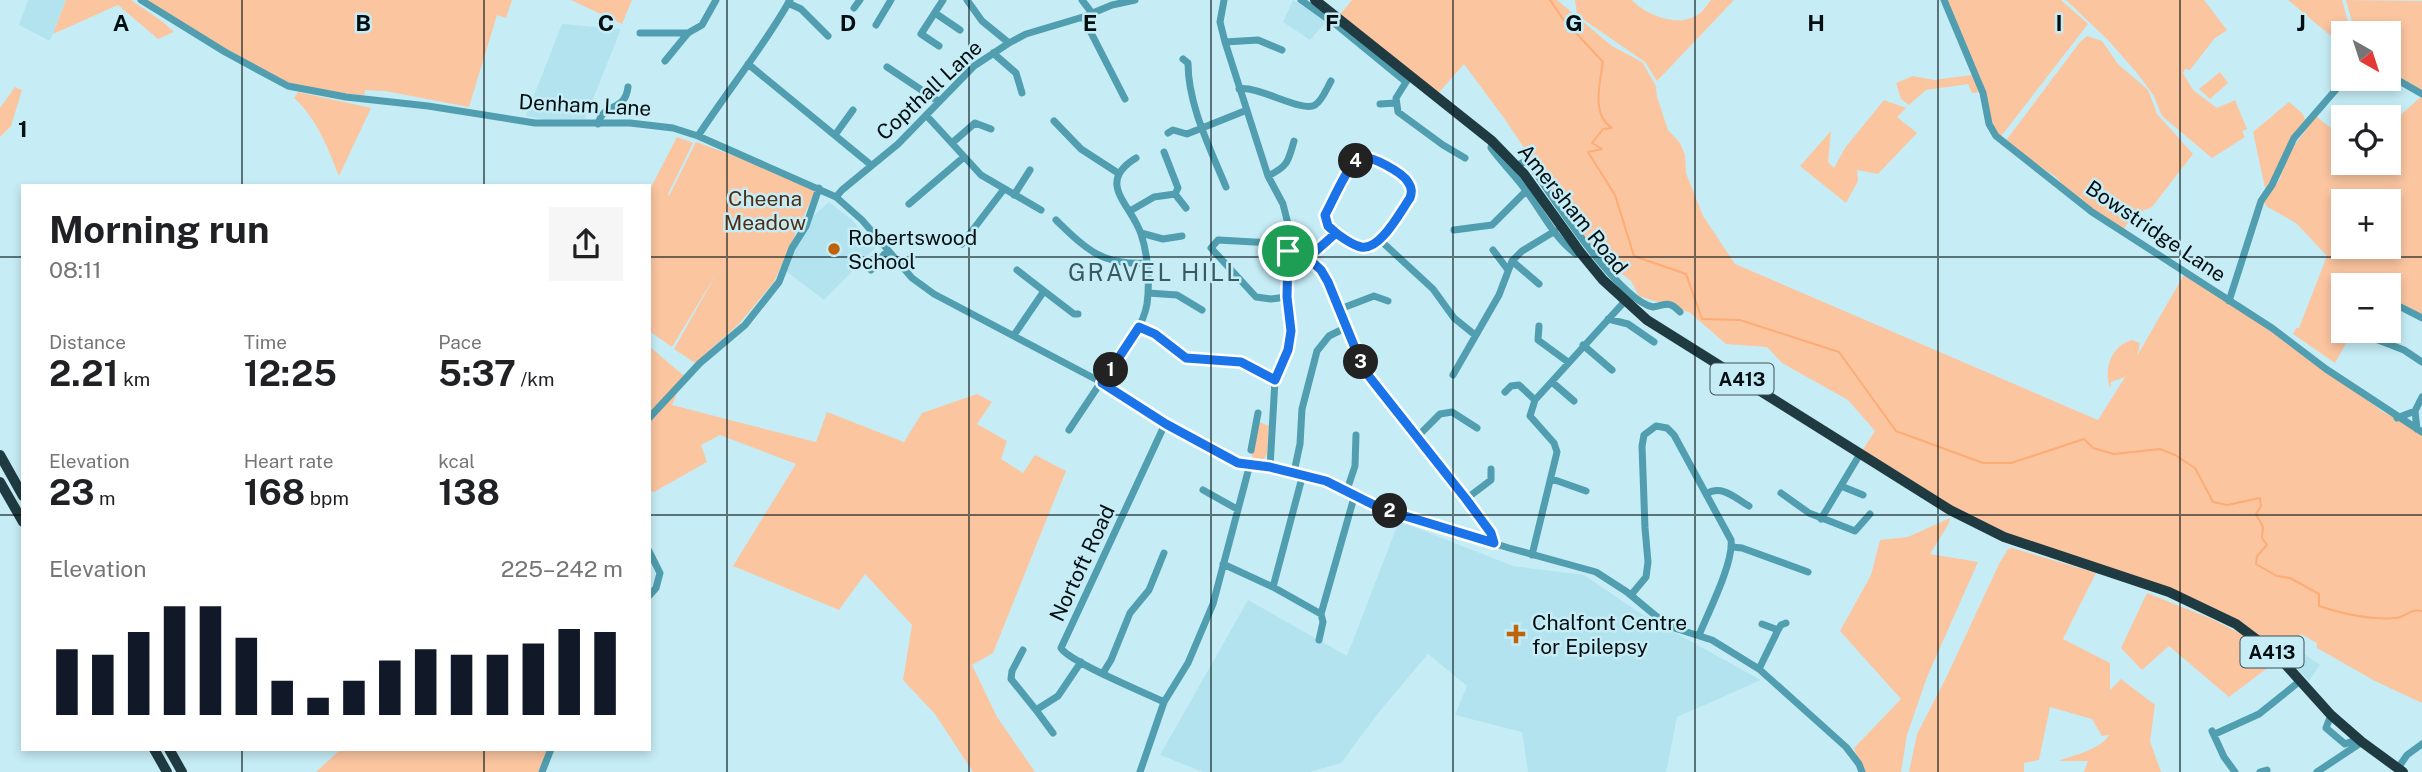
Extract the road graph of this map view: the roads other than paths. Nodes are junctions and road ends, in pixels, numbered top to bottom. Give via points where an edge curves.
1 (141, 0) edge
2 (716, 0) edge
3 (860, 0) edge
4 (891, 0) edge
5 (943, 0) edge
6 (967, 0) edge
7 (1082, 0) edge
8 (1135, 0) edge
9 (1224, 0) edge
10 (1301, 0) edge
11 (1315, 0) edge
12 (1944, 0) edge
13 (789, 2) edge
14 (854, 8) dead end
15 (935, 13) junction
16 (1093, 13) junction
17 (1083, 17) junction
18 (876, 25) dead end
19 (960, 30) dead end
20 (640, 33) dead end
21 (688, 33) junction
22 (828, 36) dead end
23 (1224, 41) junction
24 (1009, 43) junction
25 (939, 46) dead end
26 (1282, 50) dead end
27 (993, 53) junction
28 (1183, 58) dead end
29 (665, 61) dead end
30 (748, 64) junction
31 (887, 67) dead end
32 (1408, 79) junction
33 (1331, 81) dead end
34 (2401, 82) edge
35 (628, 87) dead end
36 (1239, 89) junction
37 (2335, 91) edge
38 (1022, 93) dead end
39 (2422, 94) edge
40 (1125, 99) dead end
41 (938, 101) junction
42 (1395, 103) junction
43 (1380, 104) dead end
44 (853, 110) dead end
45 (1247, 110) junction
46 (926, 115) junction
47 (1054, 121) dead end
48 (598, 124) junction
49 (1202, 127) junction
50 (991, 129) dead end
51 (1168, 133) dead end
52 (835, 135) junction
53 (698, 136) junction
54 (1294, 141) dead end
55 (1492, 141) junction
56 (952, 143) junction
57 (1164, 152) dead end
58 (964, 157) junction
59 (1136, 158) dead end
60 (1465, 158) dead end
61 (871, 165) junction
62 (1516, 166) junction
63 (1030, 170) dead end
64 (1118, 173) junction
65 (1268, 176) junction
66 (1226, 187) dead end
67 (819, 188) junction
68 (1004, 190) junction
69 (1526, 191) junction
70 (1174, 194) junction
71 (1014, 195) junction
72 (836, 197) junction
73 (909, 204) dead end
74 (1186, 208) dead end
75 (1041, 210) dead end
76 (1130, 211) junction
77 (1056, 220) dead end
78 (1454, 230) dead end
79 (1555, 232) junction
80 (1141, 233) junction
81 (1336, 233) junction
82 (1182, 236) dead end
83 (1380, 240) junction
84 (962, 244) dead end
85 (1288, 247) junction
86 (1493, 250) dead end
87 (887, 251) junction
88 (1580, 252) junction
89 (1308, 258) junction
90 (1513, 261) junction
91 (1147, 263) junction
92 (871, 270) dead end
93 (1017, 270) dead end
94 (1508, 270) junction
95 (1539, 284) dead end
96 (1044, 291) junction
97 (1148, 293) junction
98 (1287, 297) junction
99 (1388, 301) dead end
100 (1625, 301) junction
101 (2229, 301) junction
102 (2401, 307) edge
103 (1340, 309) junction
104 (1202, 310) dead end
105 (1680, 312) dead end
106 (1078, 314) dead end
107 (2422, 318) edge
108 (1608, 319) junction
109 (1539, 326) dead end
110 (1139, 327) junction
111 (1347, 327) junction
112 (1014, 335) junction
113 (1475, 335) junction
114 (1654, 342) dead end
115 (2385, 343) edge
116 (1583, 345) junction
117 (1568, 362) junction
118 (2422, 362) edge
119 (1612, 370) dead end
120 (1452, 375) dead end
121 (1275, 380) junction
122 (1552, 382) junction
123 (1102, 383) junction
124 (1505, 392) dead end
125 (2422, 397) edge
126 (1535, 400) junction
127 (1574, 401) dead end
128 (2415, 411) junction
129 (651, 416) edge
130 (2397, 418) junction
131 (1273, 422) junction
132 (1166, 424) junction
133 (1477, 428) dead end
134 (1069, 430) dead end
135 (2419, 430) edge
136 (1356, 435) dead end
137 (1416, 438) junction
138 (1251, 450) dead end
139 (1860, 454) junction
140 (0, 455) edge
141 (1250, 464) junction
142 (1270, 467) junction
143 (1491, 469) dead end
144 (1294, 472) junction
145 (1303, 474) junction
146 (1552, 480) junction
147 (0, 482) edge
148 (1841, 486) junction
149 (1203, 490) dead end
150 (1347, 490) junction
151 (1586, 491) dead end
152 (21, 492) edge
153 (1781, 493) dead end
154 (1355, 494) junction
155 (1706, 494) junction
156 (1863, 495) dead end
157 (1466, 499) junction
158 (1749, 506) dead end
159 (1237, 509) junction
160 (1870, 514) dead end
161 (21, 519) edge
162 (1821, 519) junction
163 (1494, 543) junction
164 (1732, 547) junction
165 (1164, 553) dead end
166 (651, 555) edge
167 (1532, 555) junction
168 (1223, 565) junction
169 (1808, 572) dead end
170 (1273, 587) junction
171 (651, 594) edge
172 (1631, 595) junction
173 (1321, 614) junction
174 (1786, 623) dead end
175 (1762, 624) dead end
176 (1778, 630) junction
177 (1699, 635) junction
178 (1319, 640) dead end
179 (1023, 650) dead end
180 (1081, 662) junction
181 (1759, 669) junction
182 (1102, 673) junction
183 (2300, 681) junction
184 (1164, 702) junction
185 (1036, 710) junction
186 (1053, 733) dead end
187 (2360, 741) junction
188 (2422, 744) edge
189 (155, 751) edge
190 (170, 751) edge
191 (550, 751) edge
192 (2396, 769) edge
193 (167, 772) edge
194 (182, 772) edge
195 (542, 772) edge
196 (1140, 772) edge
197 (1861, 772) edge
198 (2235, 772) edge
199 (2317, 772) edge

1 - 48 street, Denham Lane via 289,86 535,123
2 - 21 street via 702,25
3 - 14 street
4 - 18 street
5 - 15 street
6 - 24 street via 982,21
7 - 16 street
8 - 16 street, Copthall Lane
9 - 23 street via 1226,10 1220,22
10 - 32 street
11 - 32 highway, Amersham Road / A413
12 - 101 street, Bowstridge Lane via 1996,136 2092,212
13 - 22 street
13 - 30 street
15 - 19 street
15 - 25 street via 919,34
16 - 17 street, Copthall Lane
17 - 24 street, Copthall Lane
17 - 40 street
20 - 21 street
21 - 29 street
23 - 26 street via 1258,40
23 - 36 street
24 - 27 street, Copthall Lane
27 - 38 street via 1016,74
27 - 41 street, Copthall Lane
28 - 49 street
30 - 52 street
30 - 53 street
31 - 41 street
32 - 42 street
32 - 55 highway, Amersham Road / A413
33 - 36 street via 1318,102 1310,106 1248,87
34 - 39 street
35 - 48 street via 625,100 606,109
36 - 45 street
37 - 101 street via 2287,149 2261,201
41 - 46 street, Copthall Lane
42 - 43 street
42 - 60 street via 1407,120
44 - 52 street
45 - 49 street
45 - 65 street
46 - 56 street
46 - 61 street, Copthall Lane
47 - 64 street via 1081,149
48 - 53 street, Denham Lane via 673,128
49 - 51 street via 1186,134
49 - 66 street
50 - 56 street via 975,123
52 - 61 street
53 - 67 street, Denham Lane
54 - 65 street via 1288,163
55 - 62 highway, Amersham Road / A413
55 - 69 street via 1491,148
56 - 58 street
57 - 70 street via 1178,188
58 - 68 street
58 - 73 street
59 - 64 street
61 - 72 street, Copthall Lane
62 - 88 highway, Amersham Road / A413
62 - 105 street via 1526,161 1530,164 1584,243 1638,300 1653,307 1673,304
63 - 71 street
64 - 76 street via 1116,189
65 - 85 street via 1283,204
67 - 72 street, Denham Lane
67 - 129 street via 779,282 745,325 700,363
68 - 71 street
68 - 84 street
69 - 78 street via 1492,225
69 - 79 street
70 - 74 street
70 - 76 street via 1154,197
71 - 75 street
72 - 87 street, Denham Lane via 861,218
76 - 80 street
77 - 91 street via 1102,258
79 - 88 street via 1572,251
79 - 90 street
80 - 82 street via 1163,239
80 - 91 street
81 - 83 street via 1360,247 1371,247
81 - 83 street via 1325,215 1352,165 1360,158 1371,158 1404,176 1412,192
81 - 89 street
83 - 113 street
85 - 89 street
85 - 98 street
85 - 98 street via 1217,240 1211,248 1256,297
86 - 94 street
87 - 92 street
87 - 112 street, Denham Lane via 934,294
88 - 100 highway, Amersham Road / A413
89 - 103 street via 1321,270
90 - 94 street
90 - 95 street
91 - 97 street
93 - 96 street
94 - 113 street
96 - 106 street
96 - 112 street
97 - 104 street via 1177,295
97 - 110 street
98 - 121 street via 1291,331
99 - 103 street via 1374,296
100 - 108 street
100 - 139 highway, Amersham Road / A413
101 - 130 street, Bowstridge Lane
102 - 107 street
103 - 111 street
108 - 114 street via 1628,324
108 - 116 street
109 - 117 street via 1538,340
110 - 121 street via 1186,358 1241,362
110 - 123 street
111 - 137 street via 1364,370
111 - 144 street via 1329,336 1317,351 1302,409
112 - 123 street, Denham Lane
113 - 120 street
115 - 118 street
116 - 117 street
116 - 119 street
117 - 122 street
121 - 131 street
122 - 126 street
122 - 127 street
123 - 132 street, Denham Lane
123 - 134 street
124 - 126 street via 1518,385
125 - 128 street
126 - 146 street via 1530,416 1557,452
128 - 130 street
128 - 135 street
130 - 135 street, Bowstridge Lane
131 - 138 street via 1257,415
131 - 142 street
132 - 141 street, Denham Lane via 1238,463
132 - 180 street, Nortoft Road via 1061,648
133 - 137 street via 1452,412 1440,414
136 - 150 street via 1355,467
137 - 157 street
139 - 148 street
139 - 183 highway, Amersham Road / A413 via 1950,510 2004,537 2169,592 2236,624 2277,655
140 - 152 highway
141 - 142 street, Denham Lane
141 - 159 street
142 - 144 street, Denham Lane
143 - 157 street via 1491,480
144 - 145 street, Denham Lane
145 - 150 street, Denham Lane
145 - 170 street
146 - 151 street
146 - 167 street
147 - 161 highway
148 - 156 street
148 - 162 street
149 - 159 street
150 - 154 street, Denham Lane
153 - 162 street
154 - 163 street, Denham Lane via 1382,509
154 - 173 street
155 - 158 street via 1722,490
155 - 164 street
155 - 172 street via 1667,428 1656,426 1644,435 1642,483 1648,562 1646,577
157 - 163 street
159 - 168 street
160 - 162 street via 1855,531
163 - 167 street, Denham Lane
164 - 169 street
164 - 177 street
165 - 182 street via 1149,590 1130,612
166 - 171 street via 660,573
167 - 172 street, Denham Lane via 1596,572
168 - 170 street
168 - 184 street via 1193,651
170 - 173 street
172 - 177 street, Denham Lane via 1668,626
173 - 178 street
174 - 176 street
175 - 176 street
176 - 181 street
177 - 181 street, Denham Lane
179 - 185 street via 1011,679
180 - 182 street, Nortoft Road
180 - 185 street via 1058,696
181 - 197 street, Denham Lane via 1846,747
182 - 184 street, Nortoft Road
183 - 187 highway, A413
183 - 198 street via 2259,714 2213,732
184 - 196 street
185 - 186 street
187 - 192 highway, A413
187 - 199 street
188 - 192 street
189 - 193 highway
190 - 194 highway
191 - 195 street

